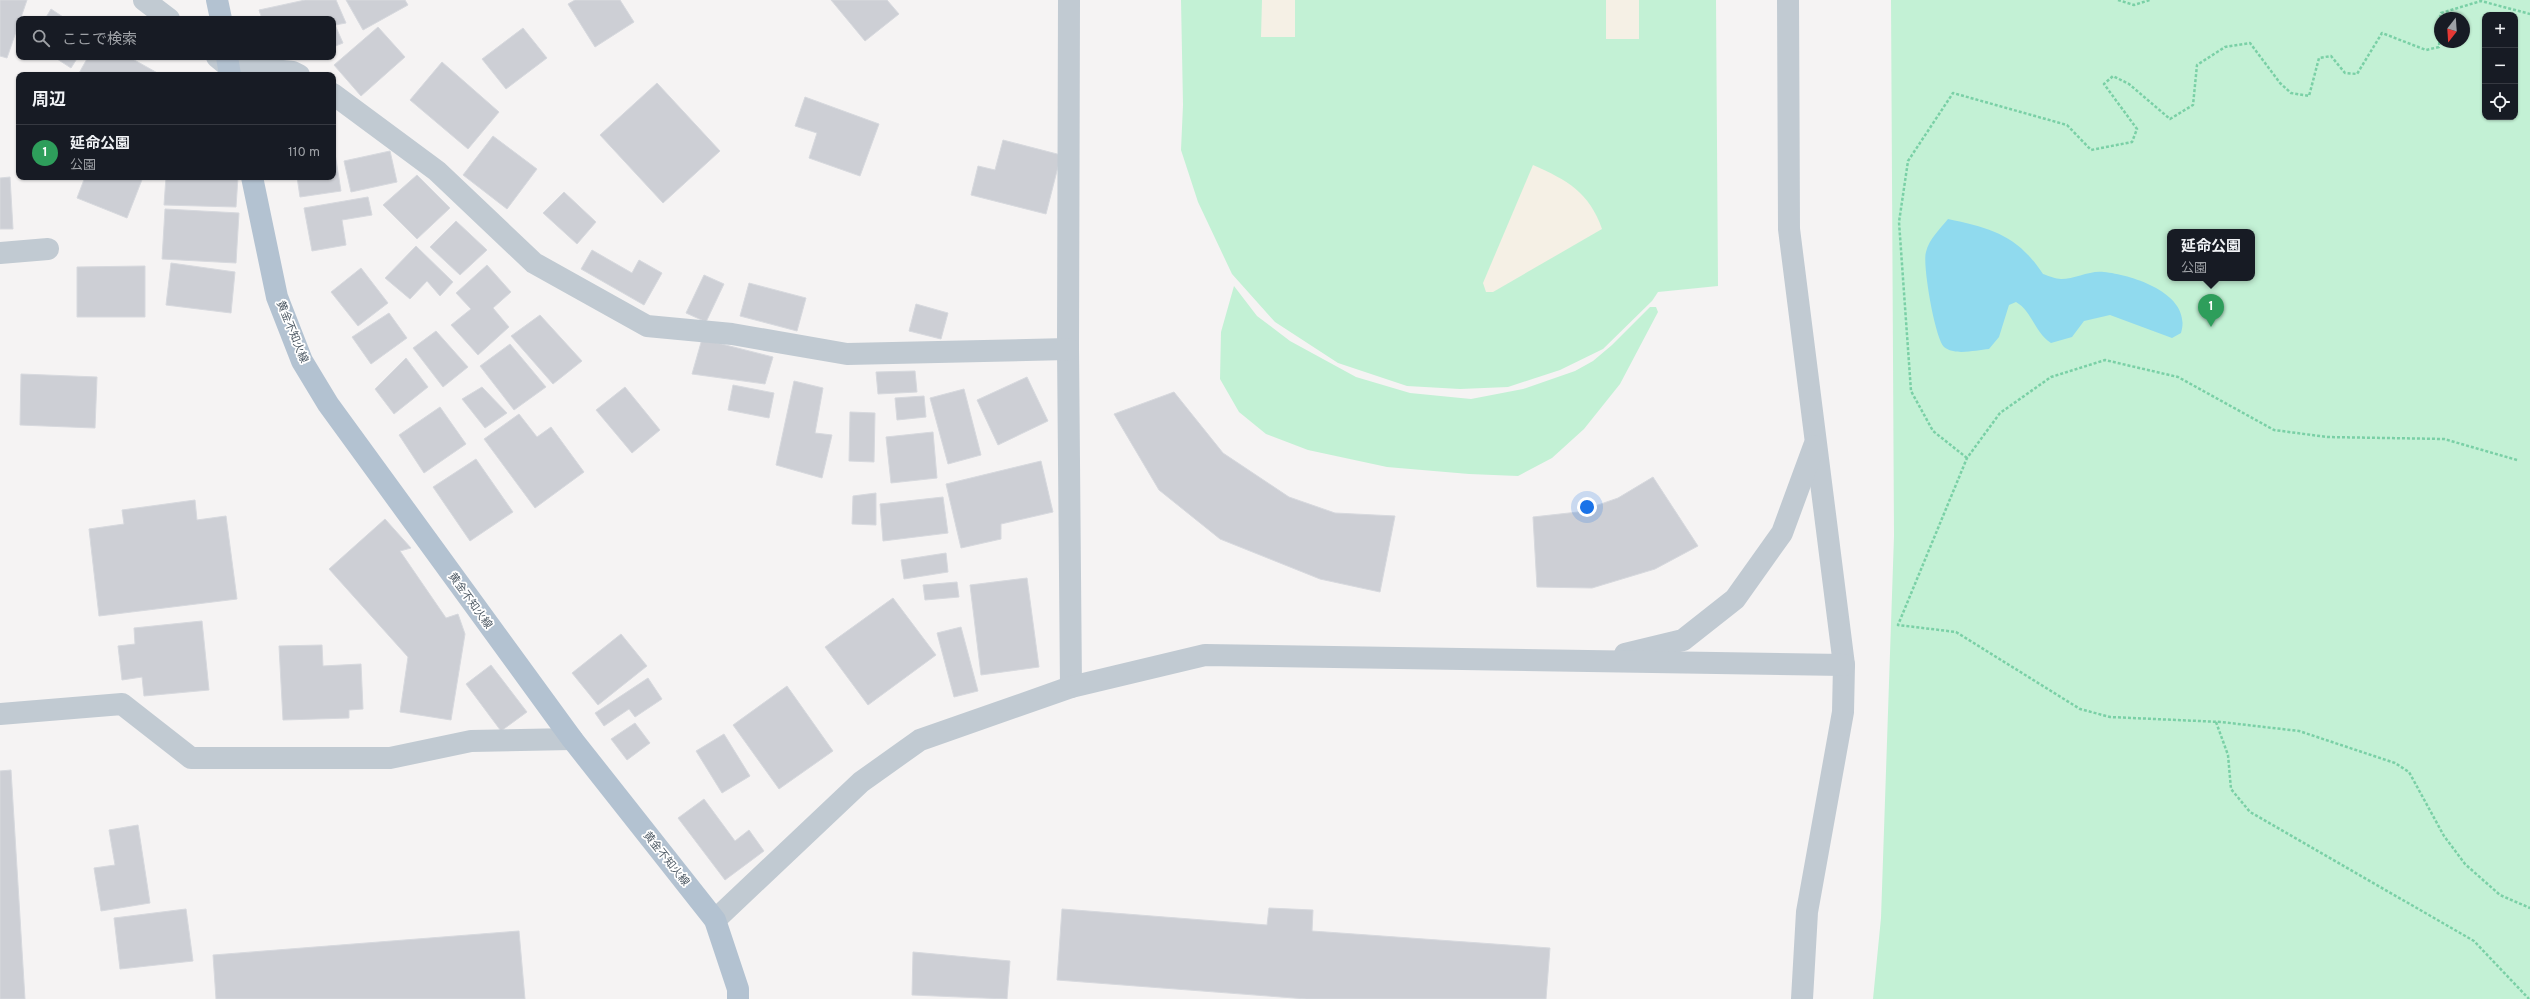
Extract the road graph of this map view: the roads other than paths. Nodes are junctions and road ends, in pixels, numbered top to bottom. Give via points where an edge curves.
1 (144, 0) edge
2 (217, 0) edge
3 (1069, 0) edge
4 (1788, 0) edge
5 (165, 16) edge
6 (220, 16) edge
7 (226, 64) edge
8 (293, 72) edge
9 (336, 96) edge
10 (253, 180) edge
11 (48, 249) dead end
12 (0, 253) edge
13 (1068, 349) junction
14 (1816, 443) junction
15 (1594, 661) junction
16 (1844, 665) junction
17 (1071, 687) junction
18 (0, 714) edge
19 (572, 739) junction
20 (715, 920) junction
21 (738, 999) edge
22 (1802, 999) edge

1 - 5 street
2 - 6 main road
3 - 13 street
4 - 14 street via 1789,229
7 - 8 street
9 - 13 street via 437,171 534,263 647,326 732,334 847,354
10 - 19 main road, 黄金不知火線 via 277,297 302,361 328,404
11 - 12 street
13 - 17 street
14 - 15 street via 1782,533 1735,599 1683,640
14 - 16 street
15 - 16 street
15 - 17 street via 1205,655
16 - 22 street via 1843,712 1807,912
17 - 20 street via 920,740 861,782
18 - 19 street via 122,704 191,758 390,758 471,741
19 - 20 main road, 黄金不知火線
20 - 21 main road, 黄金不知火線 via 738,989

